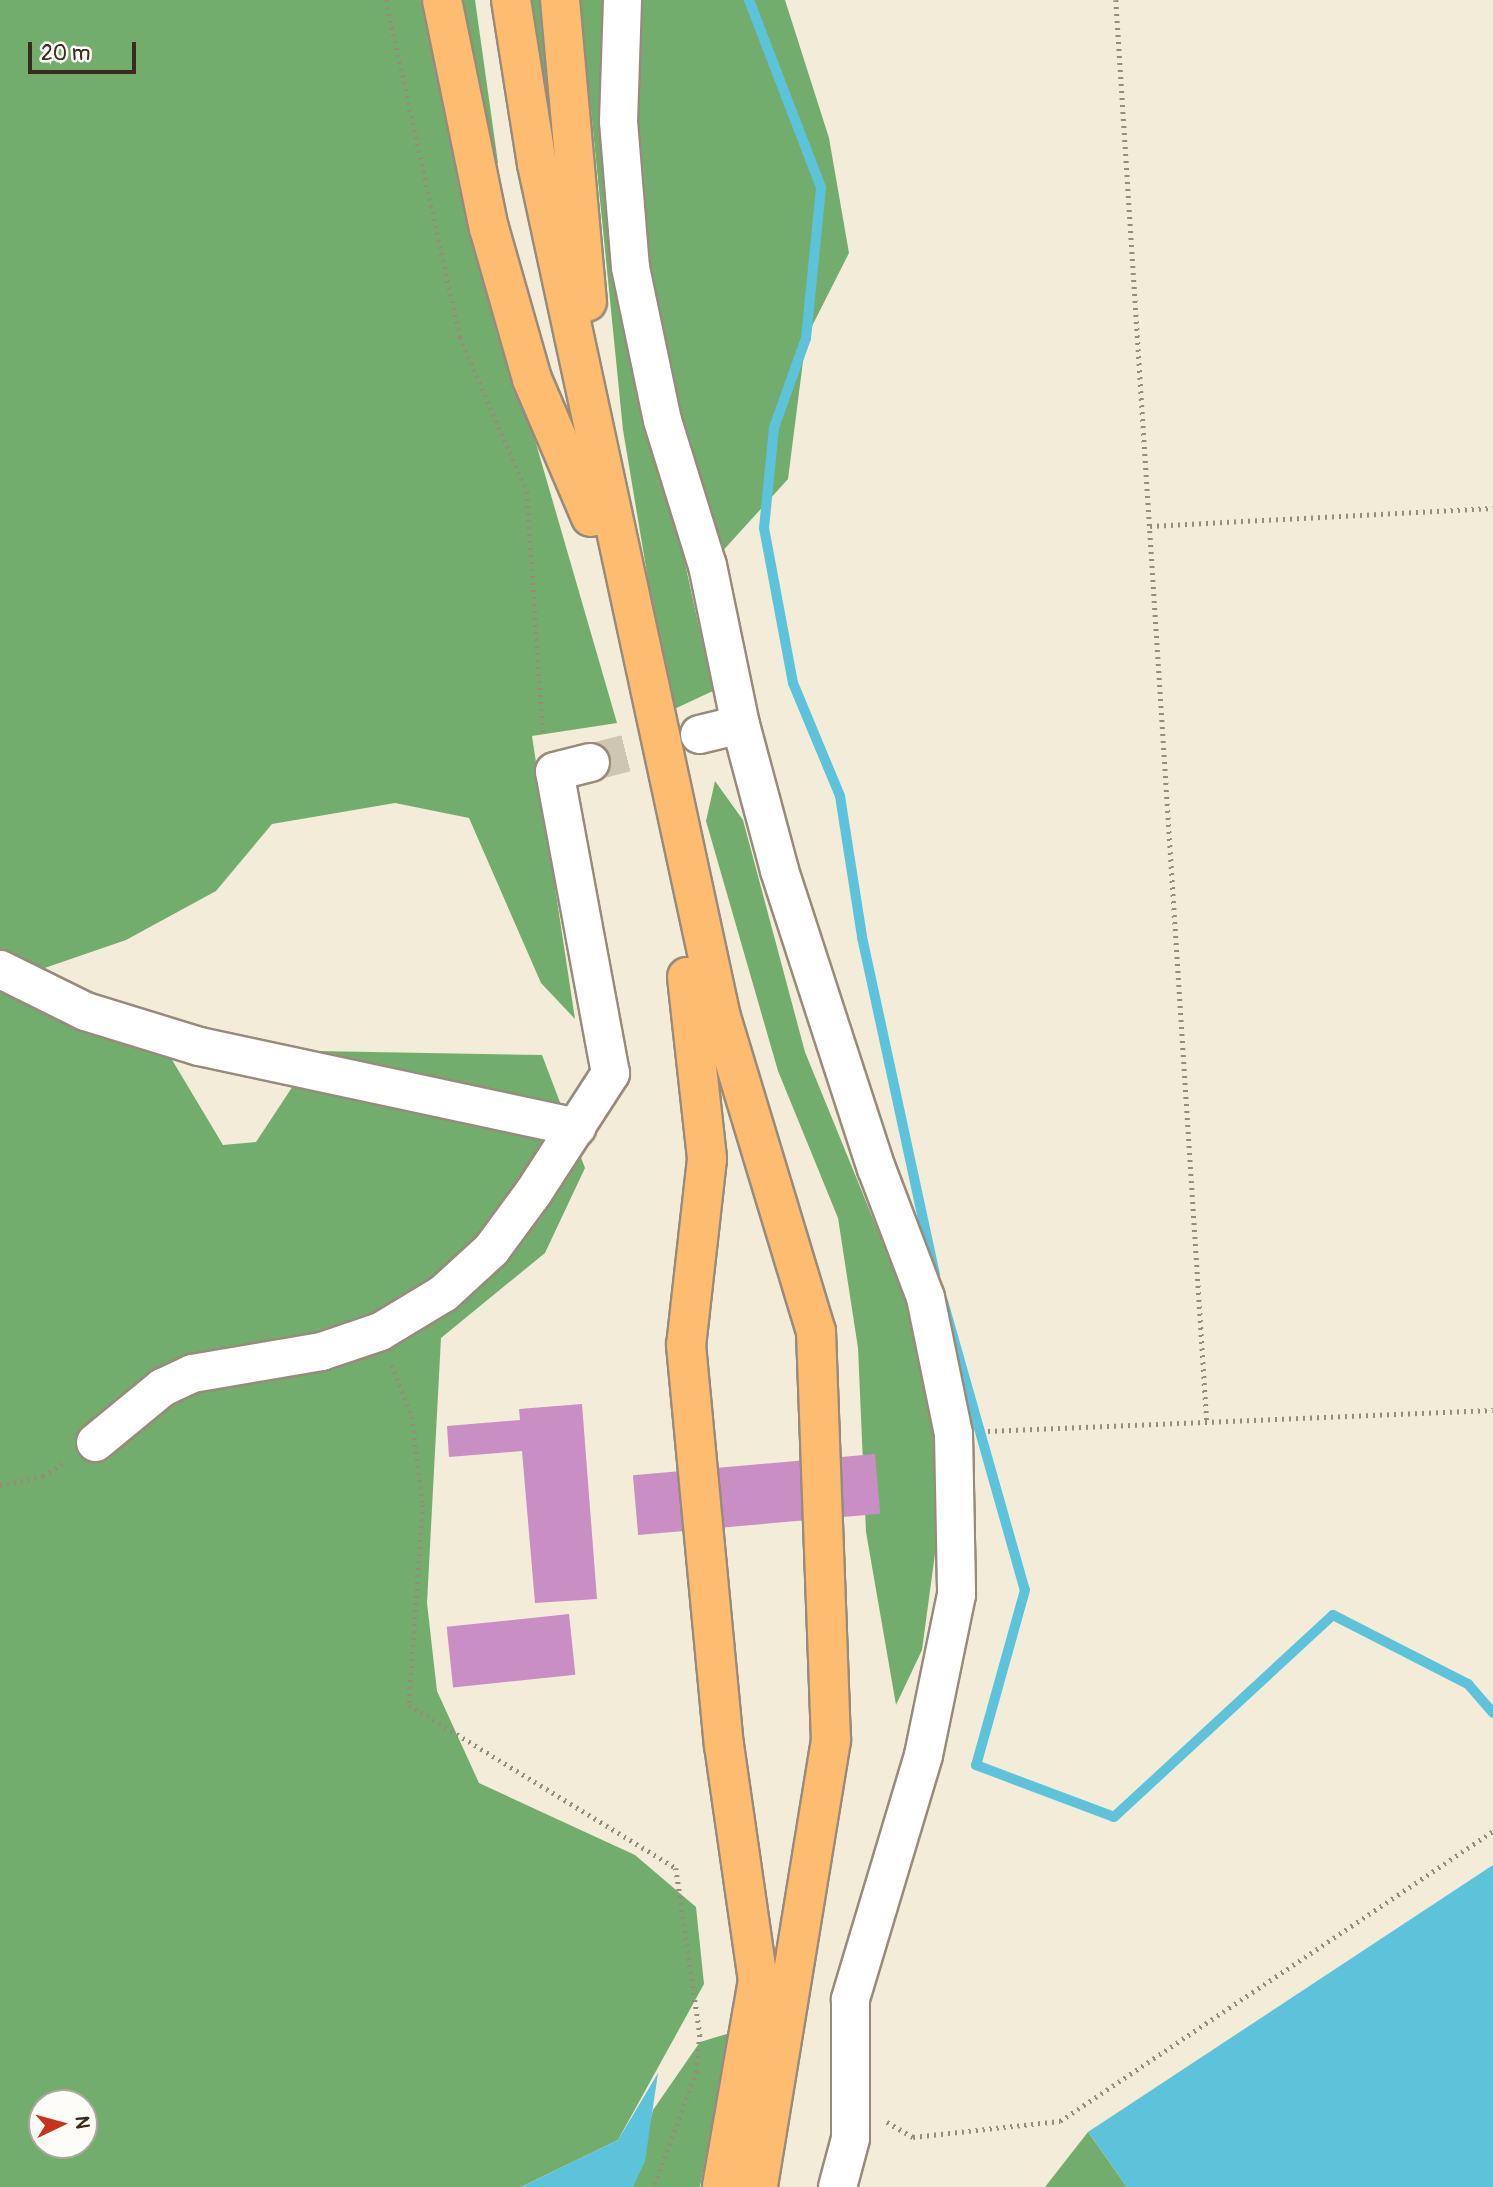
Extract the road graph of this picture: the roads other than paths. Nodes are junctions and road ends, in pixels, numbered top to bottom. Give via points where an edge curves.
1 (442, 0) edge
2 (492, 0) edge
3 (511, 0) edge
4 (560, 0) edge
5 (622, 0) edge
6 (600, 457) junction
7 (591, 517) junction
8 (740, 724) junction
9 (699, 734) tunnel mouth
10 (590, 762) tunnel mouth
11 (0, 969) edge
12 (576, 1127) junction
13 (95, 1442) road end
14 (722, 2187) edge
15 (758, 2187) edge
16 (837, 2187) edge

1 - 7 highway via 457,91 528,367
2 - 7 highway via 514,150
3 - 6 highway via 537,164
4 - 6 highway
5 - 8 street via 618,121 631,267 662,420 707,565
6 - 15 highway via 721,1017 816,1332 831,1740
7 - 14 highway via 637,713 694,1012 707,1159 686,1345 724,1745 758,1980
8 - 9 street
8 - 16 street via 867,1142 925,1297 953,1433 956,1594 923,1755 850,1999 850,2138
10 - 12 street via 554,771 610,1073
11 - 12 street via 85,1011 198,1046
12 - 13 street via 491,1249 443,1293 380,1331 321,1351 192,1373 162,1387

